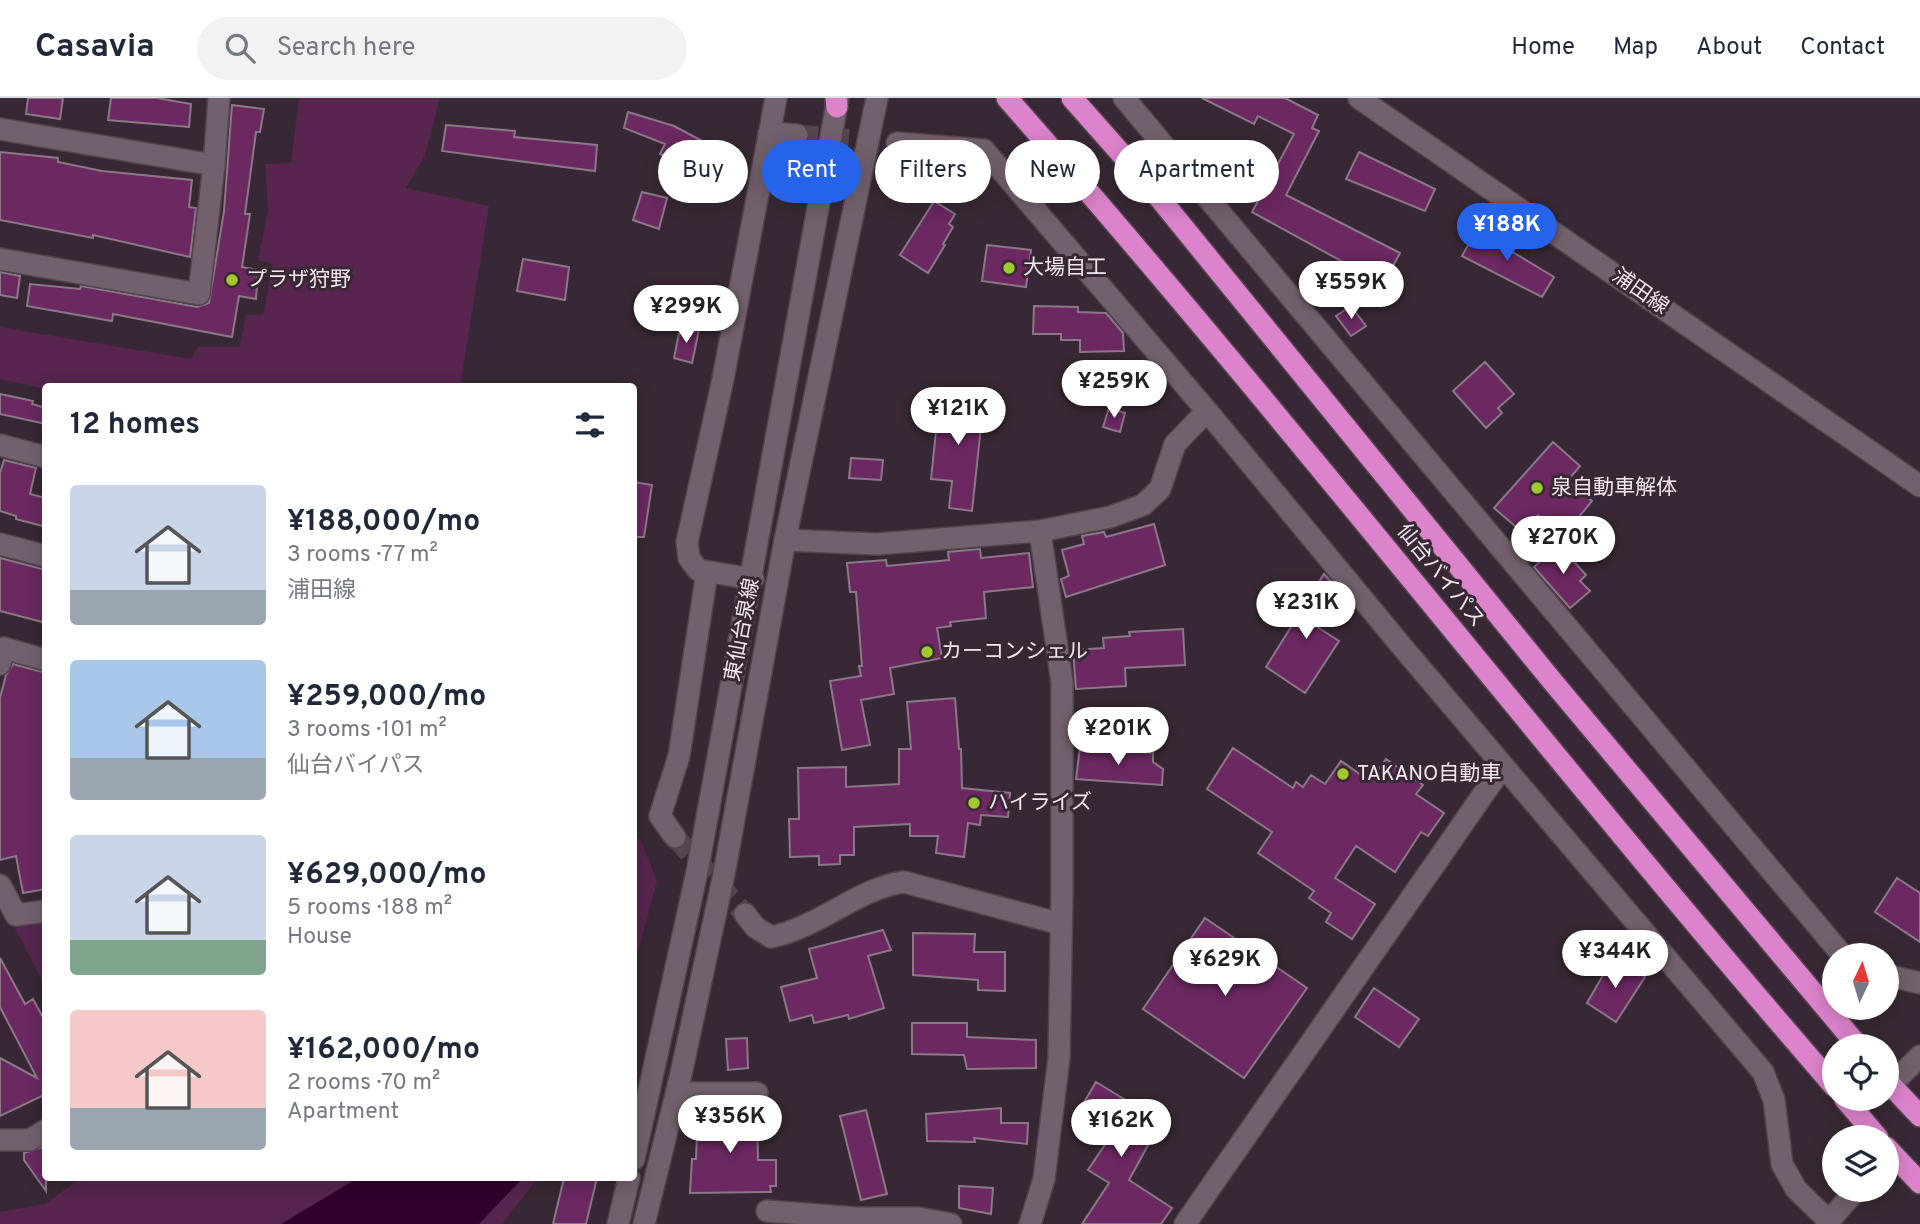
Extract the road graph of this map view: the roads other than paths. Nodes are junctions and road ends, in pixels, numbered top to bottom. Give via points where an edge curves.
1 (219, 98) edge
2 (776, 98) edge
3 (877, 98) edge
4 (1007, 98) edge
5 (1072, 98) edge
6 (1124, 98) edge
7 (1359, 98) edge
8 (837, 101) edge
9 (0, 129) edge
10 (769, 133) junction
11 (797, 135) tunnel mouth
12 (991, 158) edge
13 (214, 165) junction
14 (0, 259) edge
15 (1207, 411) junction
16 (0, 445) edge
17 (42, 456) edge
18 (1920, 486) edge
19 (1040, 530) junction
20 (785, 540) junction
21 (0, 544) edge
22 (42, 555) edge
23 (707, 572) junction
24 (753, 579) junction
25 (1, 653) edge
26 (42, 659) edge
27 (1503, 766) junction
28 (675, 837) tunnel mouth
29 (0, 885) edge
30 (42, 912) edge
31 (745, 914) tunnel mouth
32 (1061, 924) junction
33 (1832, 943) edge
34 (1899, 978) edge
35 (1920, 983) edge
36 (1848, 1034) edge
37 (1920, 1056) edge
38 (1822, 1072) edge
39 (1899, 1074) edge
40 (677, 1093) junction
41 (757, 1093) dead end
42 (1899, 1093) edge
43 (1855, 1111) edge
44 (1920, 1116) edge
45 (1866, 1125) edge
46 (42, 1132) edge
47 (0, 1139) edge
48 (637, 1145) edge
49 (1899, 1162) edge
50 (628, 1181) edge
51 (1920, 1183) edge
52 (1846, 1202) edge
53 (767, 1211) dead end
54 (1033, 1223) edge
55 (1829, 1223) edge
56 (618, 1224) edge
57 (644, 1224) edge
58 (951, 1224) edge
59 (1185, 1224) edge

1 - 13 street
2 - 10 street
3 - 20 street
4 - 38 highway, 仙台バイパス via 1116,221
5 - 36 highway, 仙台バイパス via 1148,184 1553,682
6 - 33 street
7 - 18 street, 浦田線
8 - 24 street, 東仙台泉線
9 - 13 street
10 - 11 street
10 - 23 street via 687,542 689,558 698,570
12 - 15 street
13 - 14 street via 198,294
15 - 19 street via 1175,444 1160,489 1143,505 1110,517
15 - 27 street
16 - 17 street
19 - 20 street via 877,544
19 - 32 street via 1062,682
20 - 40 street via 724,874
21 - 22 street
23 - 24 street
23 - 28 street via 679,756 660,816
24 - 48 street, 東仙台泉線 via 698,867
25 - 26 street
27 - 55 street via 1763,1072 1774,1100 1782,1164 1796,1189
27 - 59 street
29 - 30 street via 16,915
31 - 32 street via 771,937 834,913 882,885 904,881
32 - 54 street via 1059,1058 1044,1179
34 - 35 street
37 - 39 street
40 - 41 street
40 - 57 street
42 - 44 highway
43 - 45 highway
46 - 47 street via 30,1140
49 - 51 highway
50 - 56 street
52 - 55 street
53 - 58 street via 856,1219 918,1217

